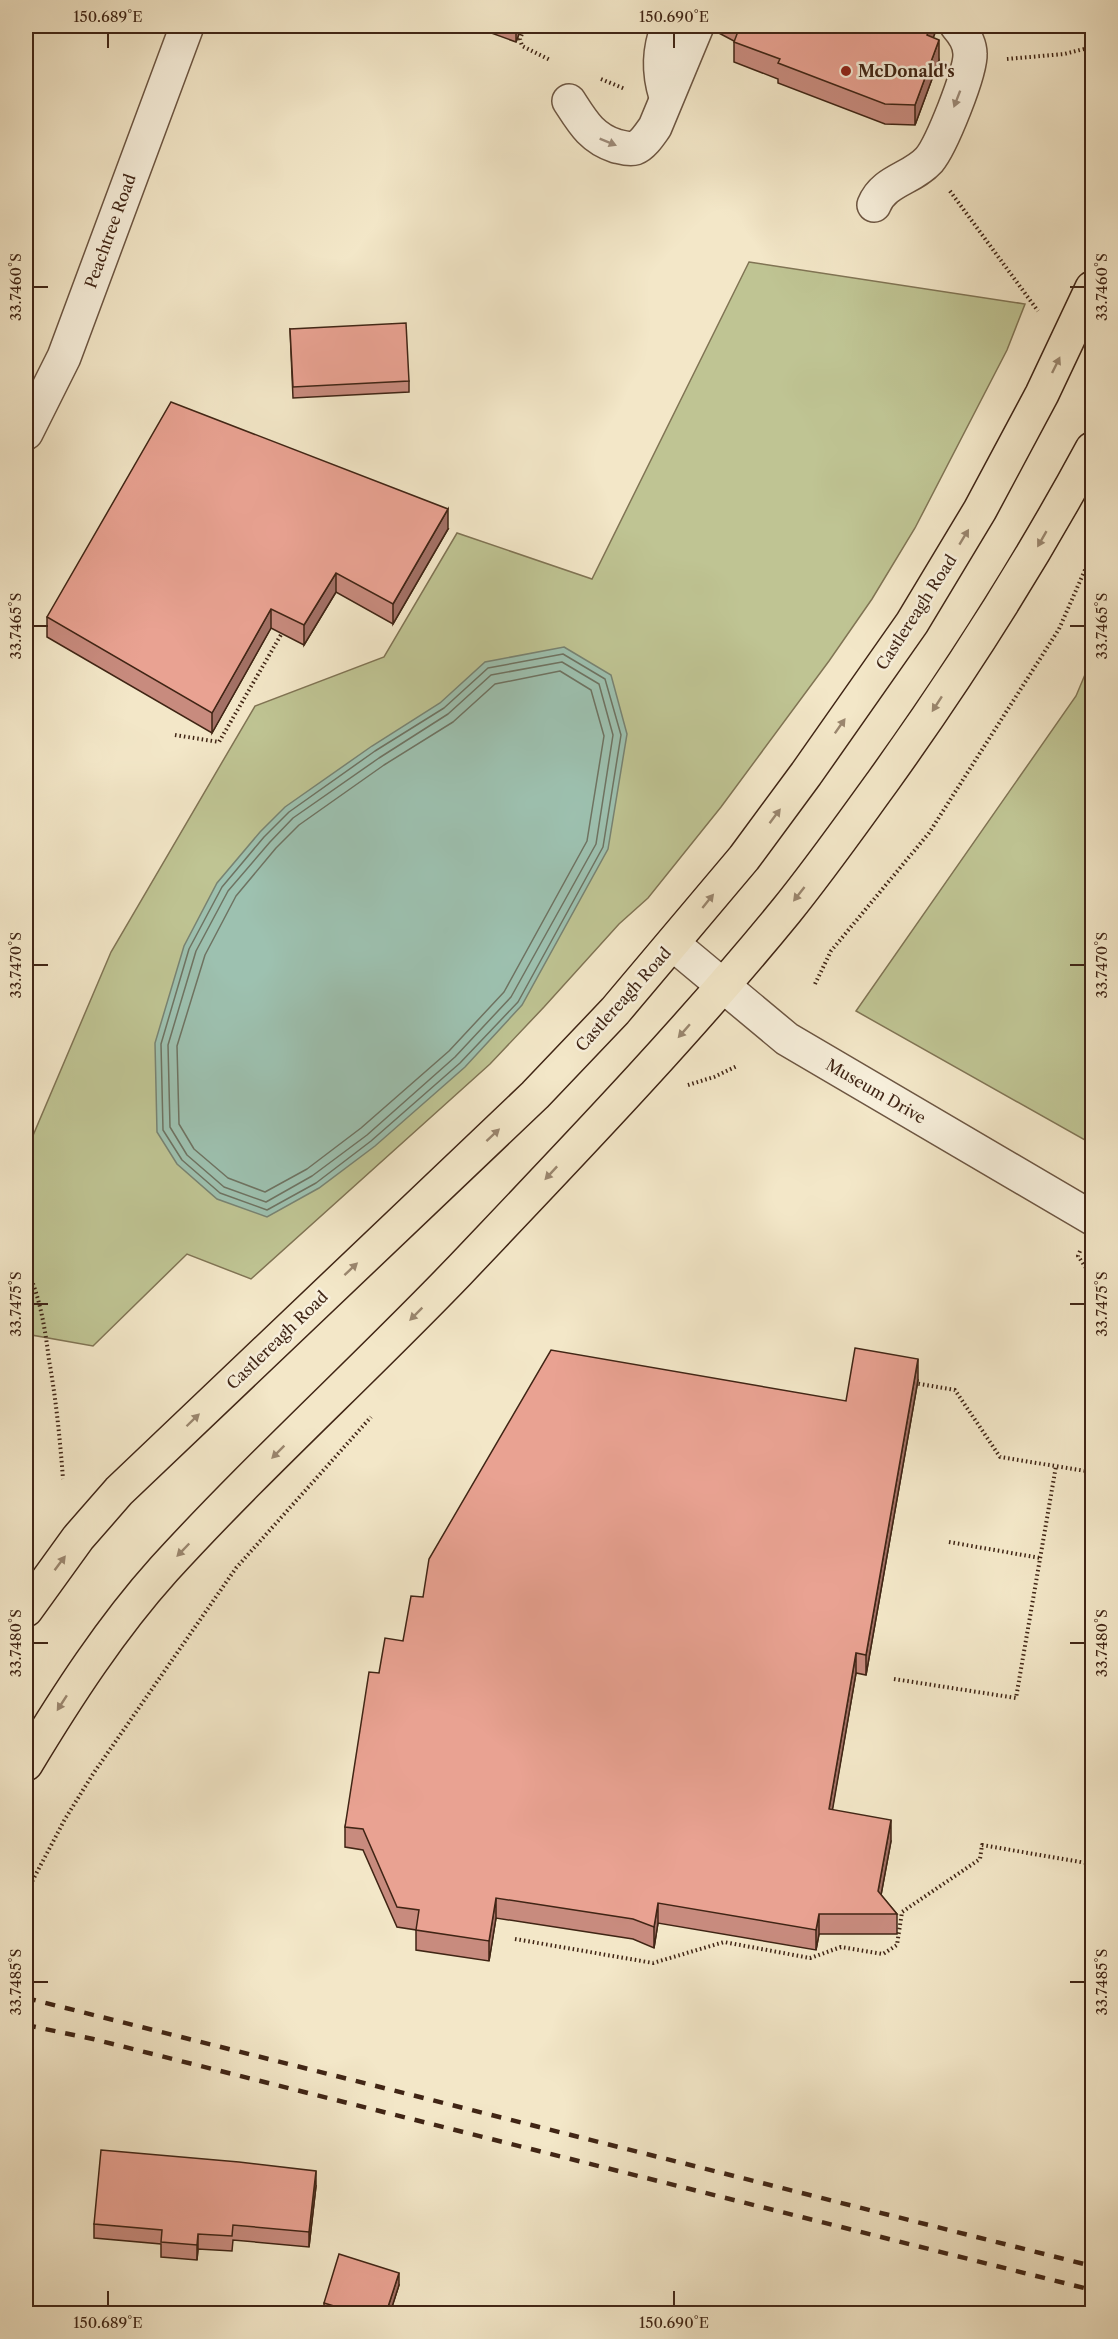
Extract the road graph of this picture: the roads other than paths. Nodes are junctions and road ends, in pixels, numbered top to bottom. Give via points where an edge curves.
1 (187, 26) edge
2 (668, 26) edge
3 (697, 26) edge
4 (957, 26) edge
5 (667, 98) junction
6 (569, 101) dead end
7 (873, 205) dead end
8 (1092, 288) edge
9 (26, 433) edge
10 (1092, 449) edge
11 (673, 944) junction
12 (722, 986) junction
13 (1092, 1218) edge
14 (26, 1610) edge
15 (26, 1764) edge

1 - 9 street, Peachtree Road via 64,357
2 - 5 street via 659,59
3 - 5 street
4 -> 7 street via 969,44 969,66 938,148 918,170 885,187
6 -> 5 street via 593,135 605,142 634,148 655,128
11 -> 8 main road, Castlereagh Road via 744,858 912,623 985,501
10 -> 12 main road via 1012,589 928,719 835,848
11 - 12 street, Museum Drive
14 -> 11 main road, Castlereagh Road via 78,1538 119,1491 535,1095
12 - 13 street, Museum Drive via 787,1039
12 -> 15 main road via 661,1058 454,1276 162,1571 62,1704

